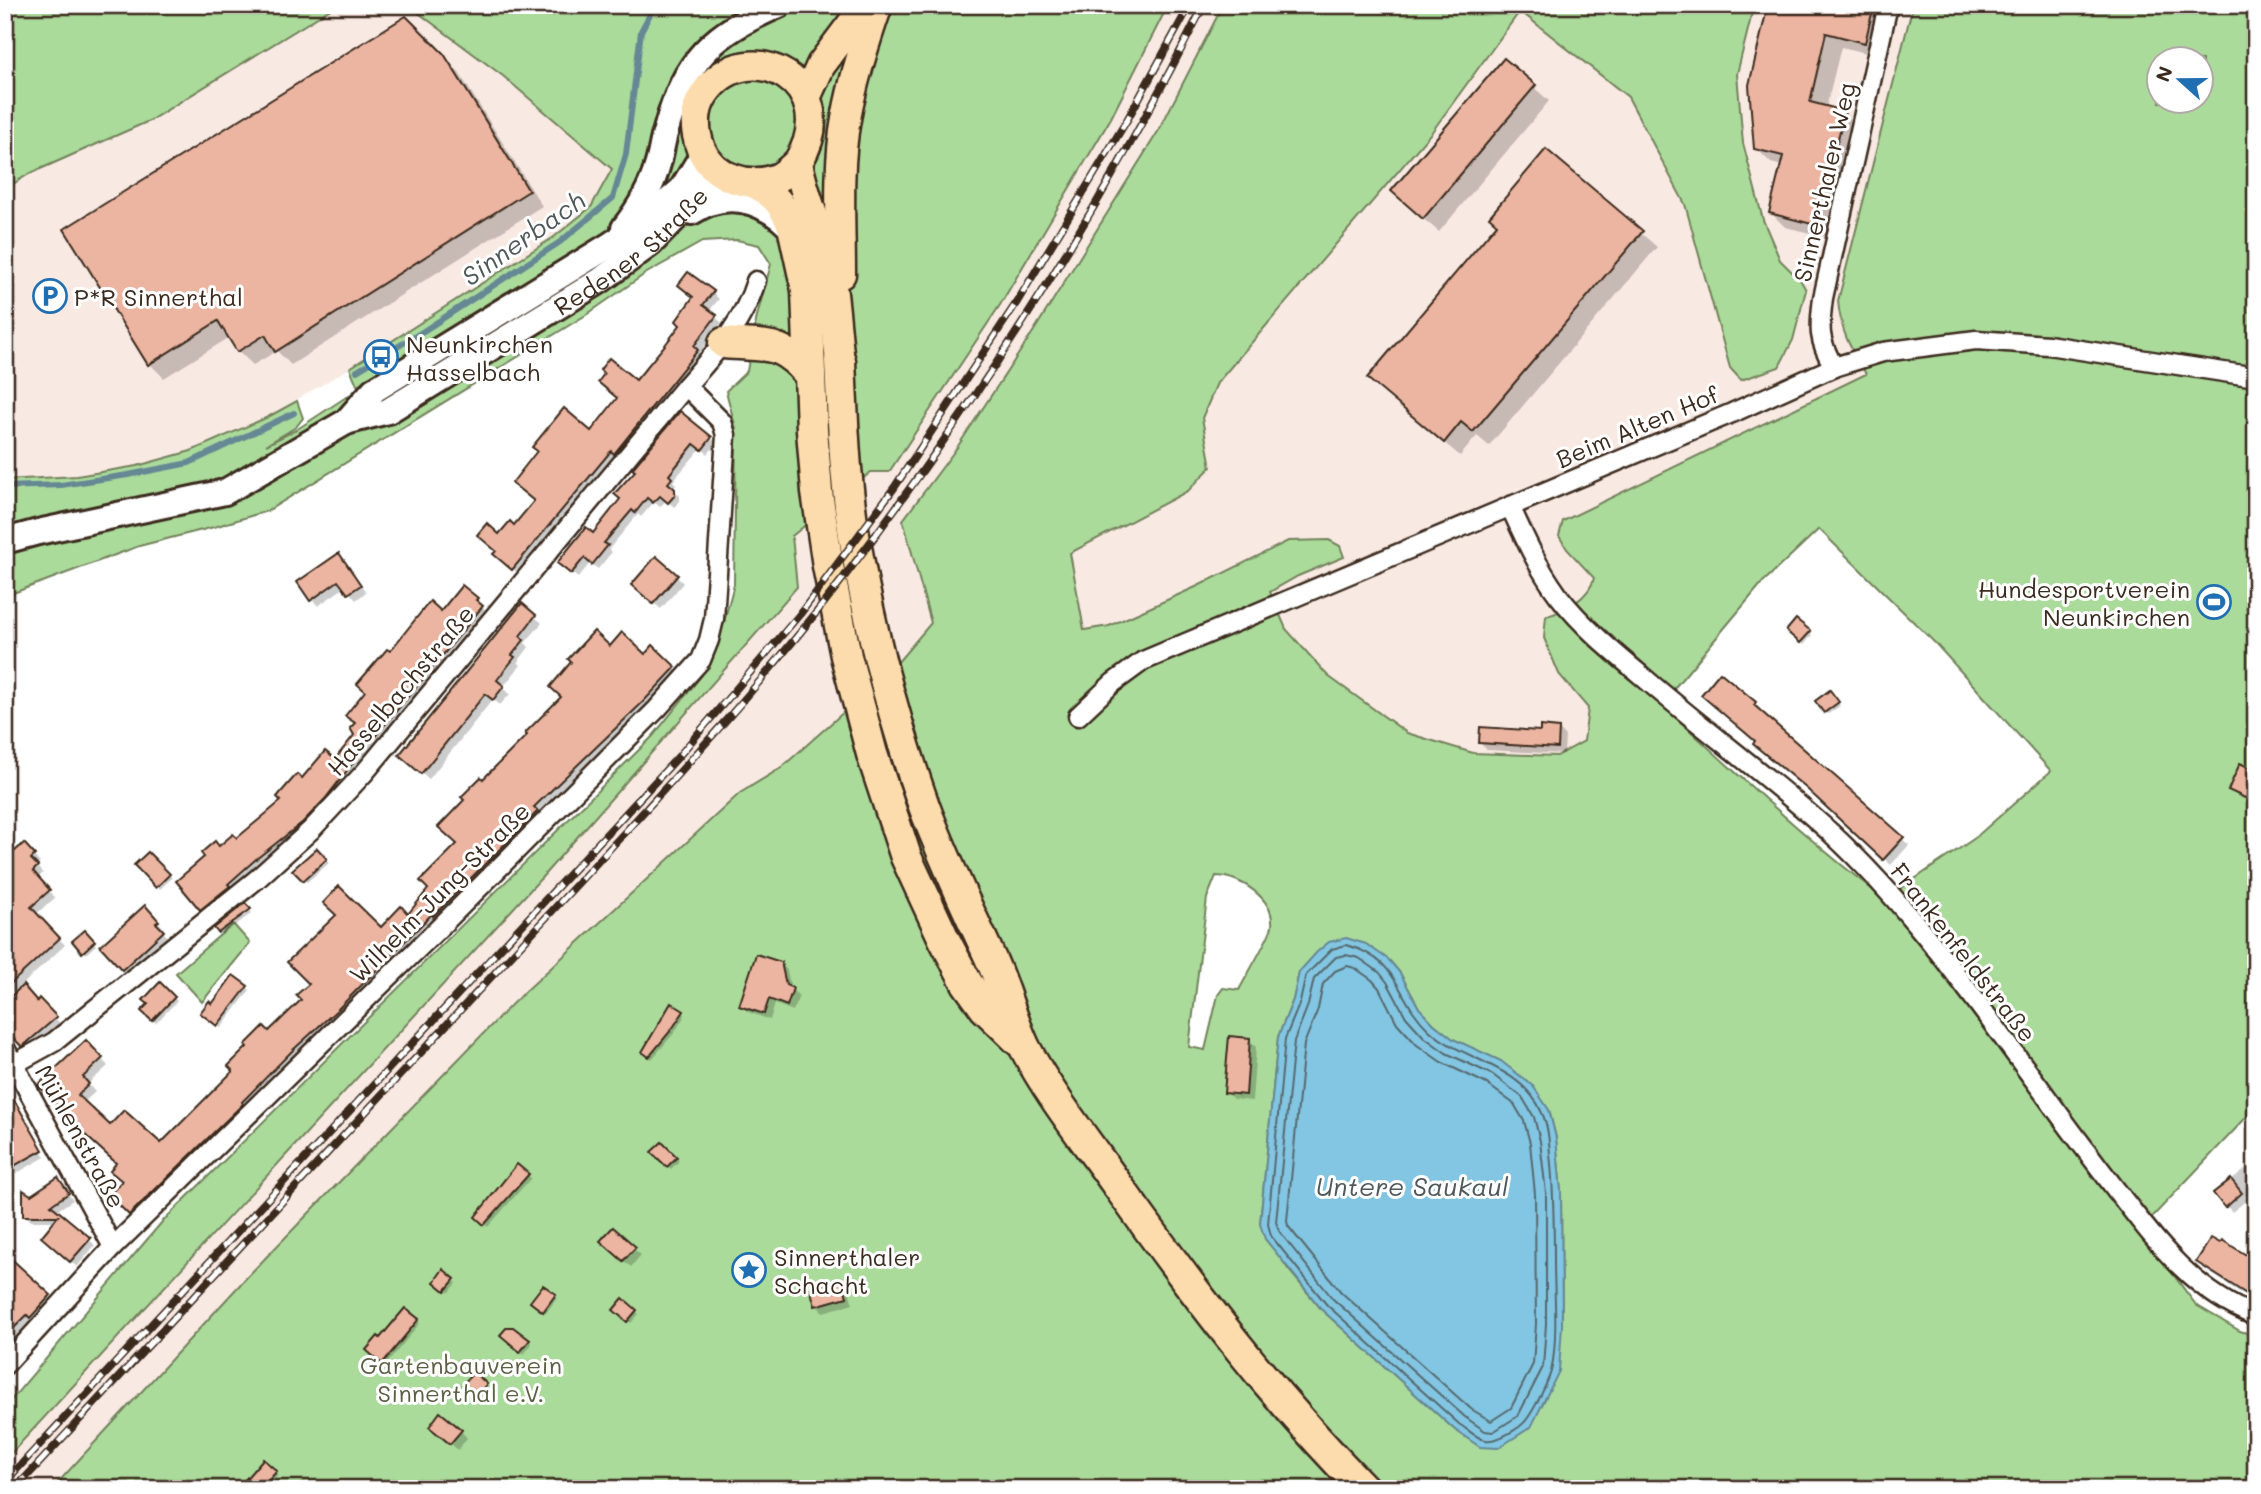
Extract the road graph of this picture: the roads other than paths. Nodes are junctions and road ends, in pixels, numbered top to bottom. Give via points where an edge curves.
1 (779, 5) edge
2 (844, 5) edge
3 (866, 5) edge
4 (878, 5) edge
5 (1888, 5) edge
6 (780, 72) junction
7 (806, 98) junction
8 (703, 154) junction
9 (799, 162) junction
10 (742, 181) junction
11 (794, 231) junction
12 (650, 244) junction
13 (610, 245) junction
14 (756, 281) dead end
15 (809, 318) junction
16 (724, 343) junction
17 (774, 346) junction
18 (840, 361) junction
19 (1834, 367) junction
20 (810, 375) junction
21 (2256, 377) edge
22 (686, 386) junction
23 (346, 422) junction
24 (1510, 506) junction
25 (5, 541) edge
26 (1079, 716) dead end
27 (1025, 1047) junction
28 (5, 1048) edge
29 (10, 1067) edge
30 (113, 1247) junction
31 (2256, 1316) edge
32 (5, 1365) edge
33 (1364, 1489) edge

1 - 13 main road via 734,27 689,70 676,96 652,181
2 - 6 main road via 809,53
3 - 7 main road via 821,65
4 - 18 main road via 853,88 843,142
5 - 19 street, Sinnerthaler Weg via 1823,299 1819,328
6 - 7 main road via 791,78
6 - 8 main road via 744,66 711,84 695,118
7 - 9 main road via 812,131
8 - 10 main road via 710,164
8 - 13 main road, Redener Straße via 682,189
9 - 10 main road via 778,178
9 - 18 main road via 829,268
10 - 11 main road via 775,195
10 - 12 main road, Redener Straße via 715,182
11 - 12 main road via 761,205 725,198 701,206
11 - 15 highway
12 - 23 main road, Redener Straße via 590,287 388,411
13 - 23 main road, Redener Straße via 374,390
14 - 16 street, Hasselbachstraße via 746,310
15 - 17 highway via 797,333
15 - 20 highway
16 - 17 highway
16 - 22 street, Hasselbachstraße
17 - 20 highway via 797,359
18 - 27 highway via 856,549 874,640 925,807
19 - 21 street, Beim Alten Hof via 1883,352 1976,340 2048,345
19 - 24 street, Beim Alten Hof
20 - 27 highway via 817,492 828,566 872,754 906,857 944,939 985,1008
22 - 29 street, Hasselbachstraße via 365,772 311,830 110,999 54,1042
22 - 30 street, Wilhelm-Jung-Straße via 722,422 726,435 714,619 701,660 492,875
23 - 25 main road, Redener Straße via 225,492
24 - 26 street, Beim Alten Hof via 1143,661
24 - 31 street, Frankenfeldstraße via 1543,573 1575,616 1831,833 1879,881 1915,922 2158,1244 2184,1272
27 - 33 highway via 1213,1317
28 - 29 street, Mühlenstraße
29 - 30 street, Mühlenstraße
30 - 32 street, Wilhelm-Jung-Straße

